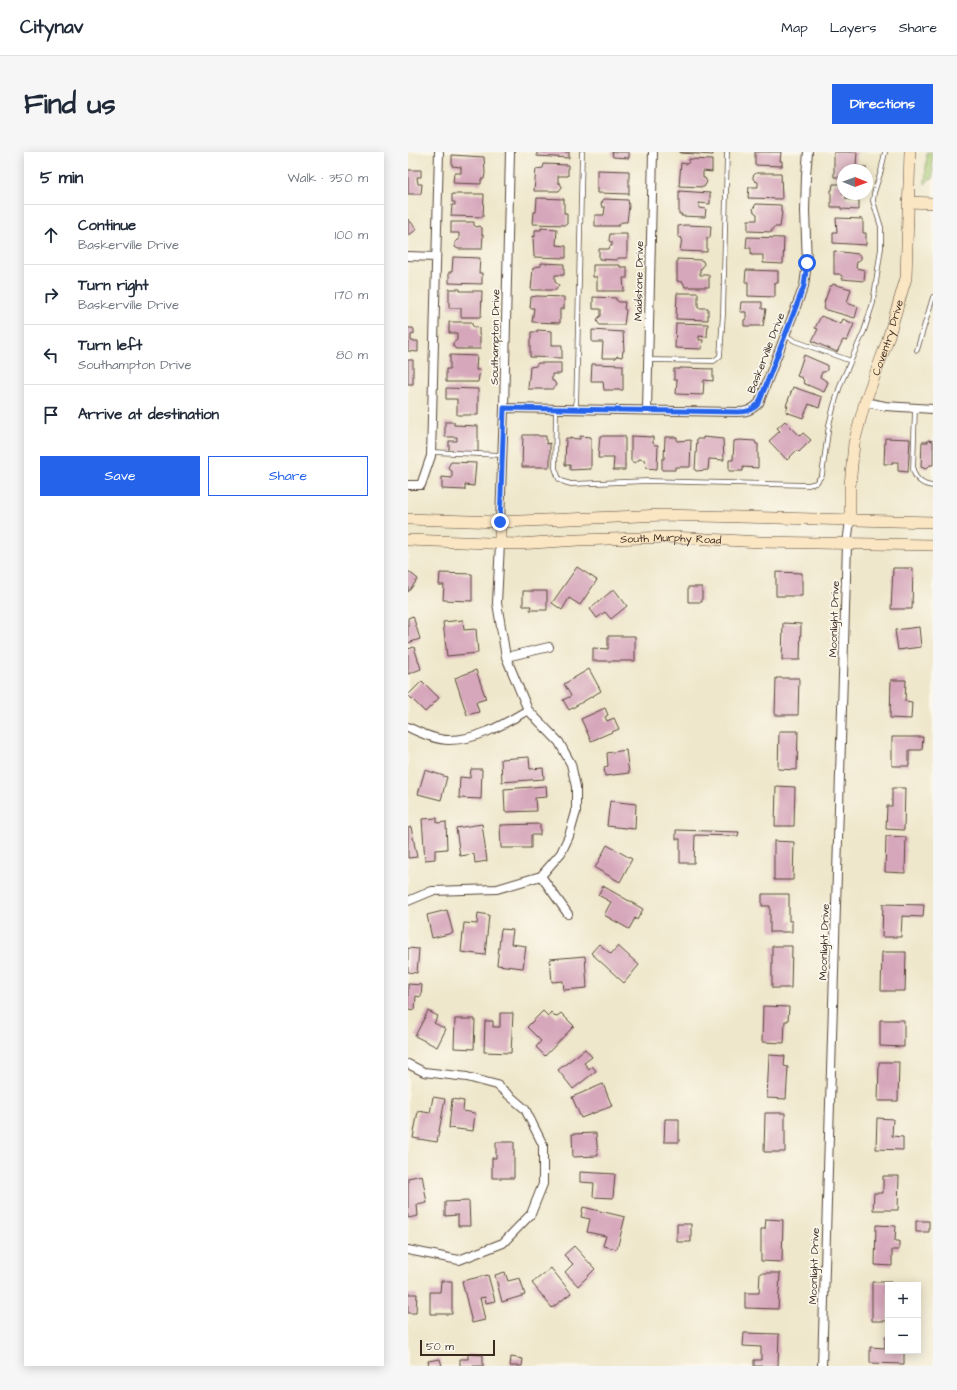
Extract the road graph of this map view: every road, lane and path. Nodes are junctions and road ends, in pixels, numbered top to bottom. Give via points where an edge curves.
1 (439, 152) edge
2 (510, 152) edge
3 (582, 152) edge
4 (653, 152) edge
5 (727, 152) edge
6 (808, 152) edge
7 (885, 152) edge
8 (910, 152) edge
9 (908, 202) junction
10 (933, 203) edge
11 (408, 256) edge
12 (436, 257) junction
13 (933, 297) edge
14 (784, 335) junction
15 (917, 350) dead end
16 (648, 360) junction
17 (851, 361) junction
18 (865, 402) junction
19 (504, 408) junction
20 (915, 408) junction
21 (556, 409) junction
22 (576, 409) junction
23 (933, 409) edge
24 (647, 410) junction
25 (431, 452) junction
26 (503, 455) junction
27 (408, 485) edge
28 (933, 486) edge
29 (408, 519) edge
30 (850, 520) junction
31 (500, 522) junction
32 (933, 522) edge
33 (408, 540) edge
34 (500, 543) junction
35 (847, 544) junction
36 (933, 545) edge
37 (549, 647) dead end
38 (506, 657) junction
39 (528, 710) junction
40 (408, 727) edge
41 (541, 876) junction
42 (408, 901) edge
43 (568, 914) dead end
44 (408, 1064) edge
45 (408, 1250) edge
46 (822, 1366) edge

1 - 12 street
2 - 19 street, Southampton Drive
3 - 22 lane
4 - 16 street, Maidstone Drive
5 - 16 lane via 720,356 714,360
6 - 14 street, Baskerville Drive via 807,263 804,286
7 - 17 lane via 873,201 881,227 881,248 873,303
8 - 9 main road, Coventry Drive
9 - 10 main road
9 - 18 main road, Coventry Drive via 906,278 887,342
11 - 12 street
12 - 25 street
13 - 15 lane
14 - 17 lane
14 - 24 street, Baskerville Drive via 759,403 754,409 745,412
16 - 24 street, Maidstone Drive
17 - 21 lane via 841,383 829,425 822,475 812,484 564,482 559,479 554,468
18 - 20 street
18 - 30 main road, Coventry Drive via 854,443
19 - 21 street, Baskerville Drive
19 - 26 street, Southampton Drive
20 - 23 street
20 - 28 lane via 915,478 927,486
21 - 22 street, Baskerville Drive
22 - 24 street, Baskerville Drive
25 - 26 lane
25 - 27 street via 421,485
26 - 31 street, Southampton Drive
29 - 31 main road, South Murphy Road
30 - 31 main road, South Murphy Road via 663,515
30 - 32 main road, South Murphy Road
30 - 35 street, Moonlight Drive
31 - 34 main road
33 - 34 main road, South Murphy Road
34 - 35 main road, South Murphy Road via 672,538
34 - 38 street via 498,603
35 - 36 main road, South Murphy Road
35 - 46 street, Moonlight Drive
37 - 38 street
38 - 39 street
39 - 40 street via 492,730 469,738 448,740 424,735
39 - 41 street via 559,742 571,764 576,787 576,812 569,836 561,853
41 - 42 street via 497,889 432,891
41 - 43 street
44 - 45 street via 424,1072 467,1077 497,1085 525,1109 543,1145 543,1184 531,1214 503,1243 459,1260

